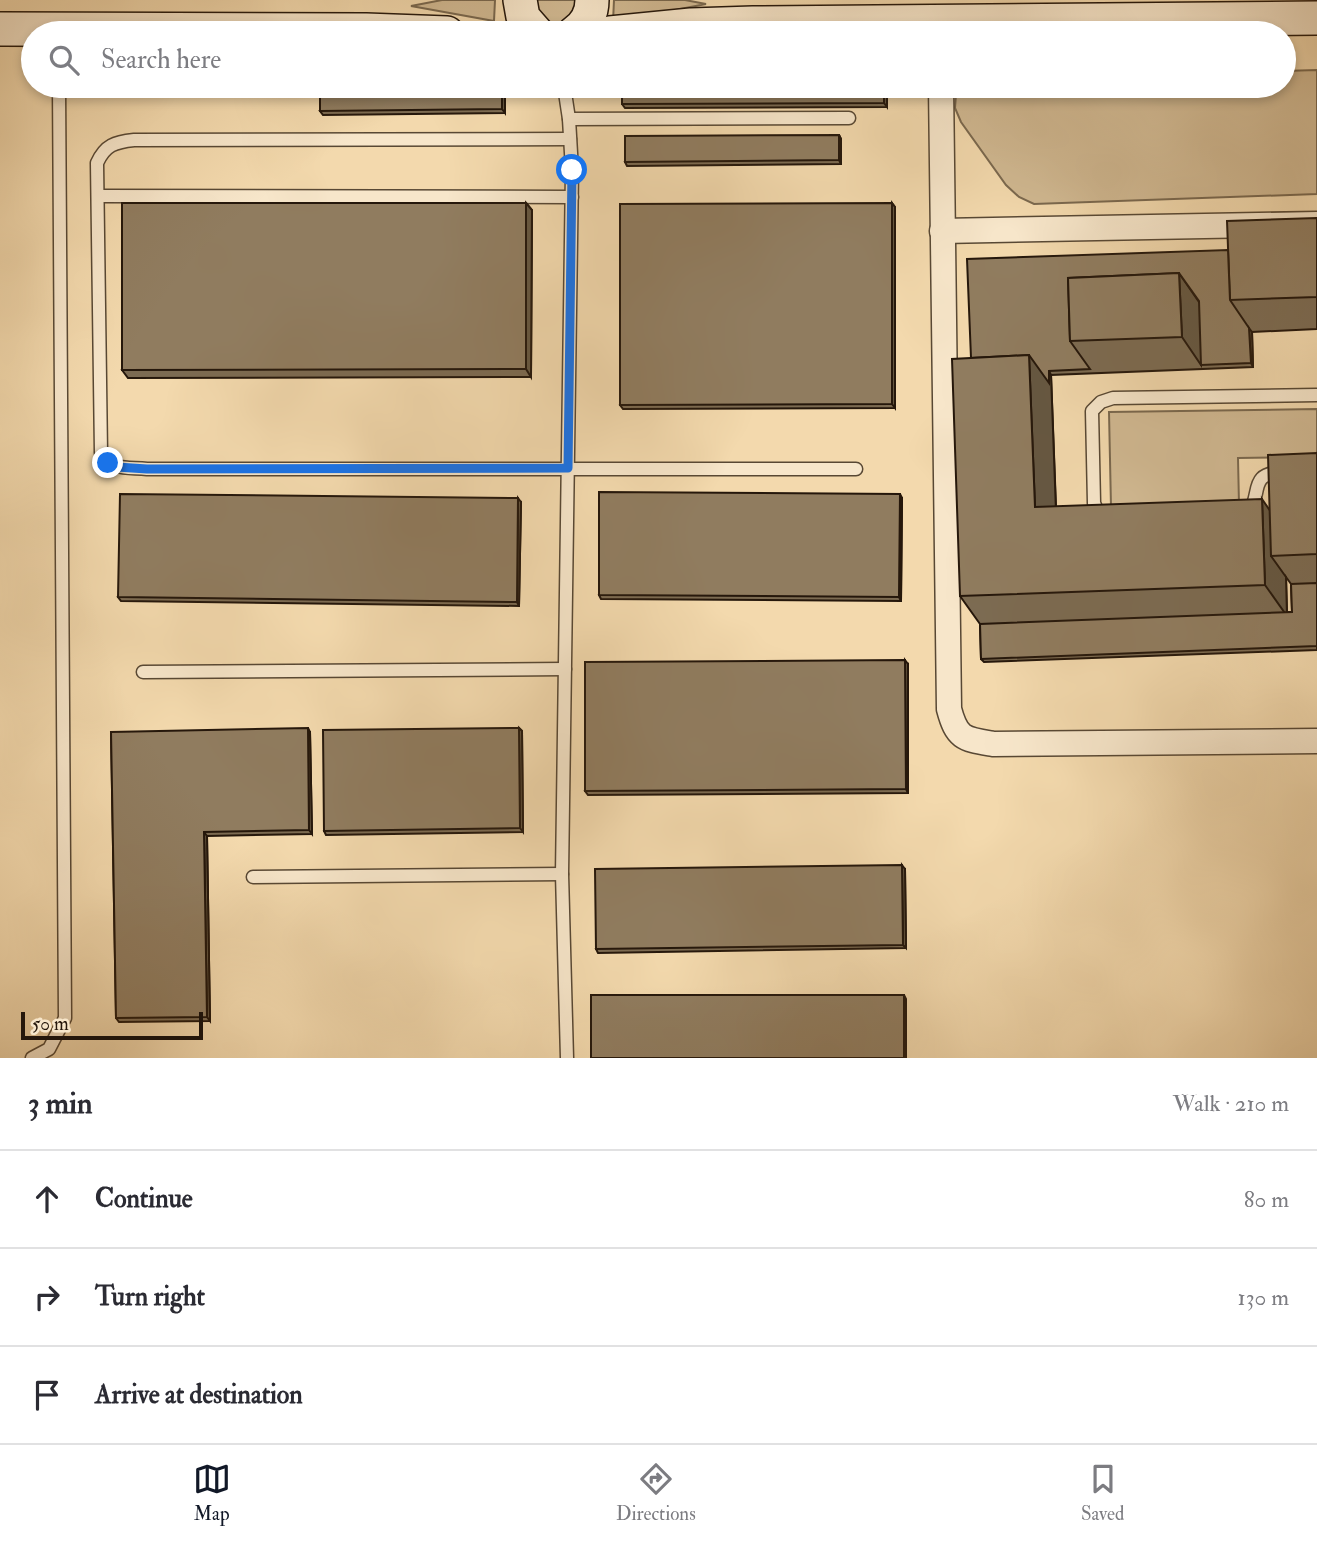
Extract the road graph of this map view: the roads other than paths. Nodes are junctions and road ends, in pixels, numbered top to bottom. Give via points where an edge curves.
1 (520, 0) edge
2 (593, 0) edge
3 (1317, 18) edge
4 (525, 21) edge
5 (587, 21) edge
6 (1204, 21) edge
7 (0, 29) edge
8 (21, 30) edge
9 (58, 98) edge
10 (566, 98) edge
11 (941, 98) edge
12 (849, 118) dead end
13 (569, 119) junction
14 (570, 139) junction
15 (97, 196) junction
16 (572, 197) junction
17 (1317, 223) edge
18 (942, 231) junction
19 (1317, 395) edge
20 (568, 468) junction
21 (856, 469) dead end
22 (1293, 471) edge
23 (1235, 520) edge
24 (1118, 521) edge
25 (565, 669) junction
26 (143, 672) dead end
27 (1317, 741) edge
28 (562, 874) junction
29 (253, 877) dead end
30 (32, 1058) edge
31 (567, 1058) edge

1 - 4 main road
2 - 5 main road
3 - 6 main road
7 - 8 main road
9 - 30 lane via 65,1018 49,1049
10 - 13 lane
11 - 18 street
12 - 13 lane
13 - 14 lane
14 - 15 lane via 113,142 97,163
14 - 16 lane
15 - 16 lane
15 - 20 lane via 101,453 108,463 147,469
16 - 20 lane
17 - 18 street
18 - 27 street via 949,709 959,735 993,744
19 - 24 lane via 1113,398 1101,402 1092,411 1094,503 1105,521
20 - 21 lane
20 - 25 lane
22 - 23 lane via 1270,472 1261,478 1254,506
25 - 26 lane
25 - 28 lane
28 - 29 lane
28 - 31 lane

